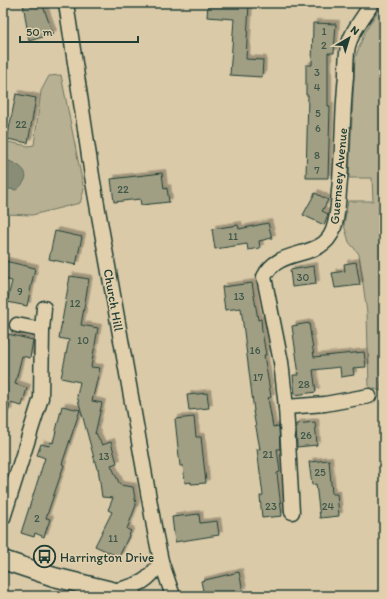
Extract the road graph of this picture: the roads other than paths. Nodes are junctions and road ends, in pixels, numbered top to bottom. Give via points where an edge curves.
1 (66, 3) edge
2 (372, 3) edge
3 (44, 308) dead end
4 (17, 325) dead end
5 (42, 330) junction
6 (369, 396) dead end
7 (286, 407) junction
8 (292, 512) dead end
9 (3, 518) edge
10 (3, 560) edge
11 (161, 560) junction
12 (114, 592) junction
13 (132, 596) edge
14 (172, 596) edge

1 - 11 street, Church Hill via 92,176
2 - 7 street, Guernsey Avenue via 360,20 348,46 342,161 336,222 332,233 324,244 307,252 289,255 273,264 264,277 281,362
3 - 5 street
4 - 5 street
5 - 9 street via 41,398
6 - 7 street via 325,404
7 - 8 street, Guernsey Avenue
10 - 12 street via 54,577
11 - 12 street via 146,581
11 - 14 street, Church Hill
12 - 13 street

